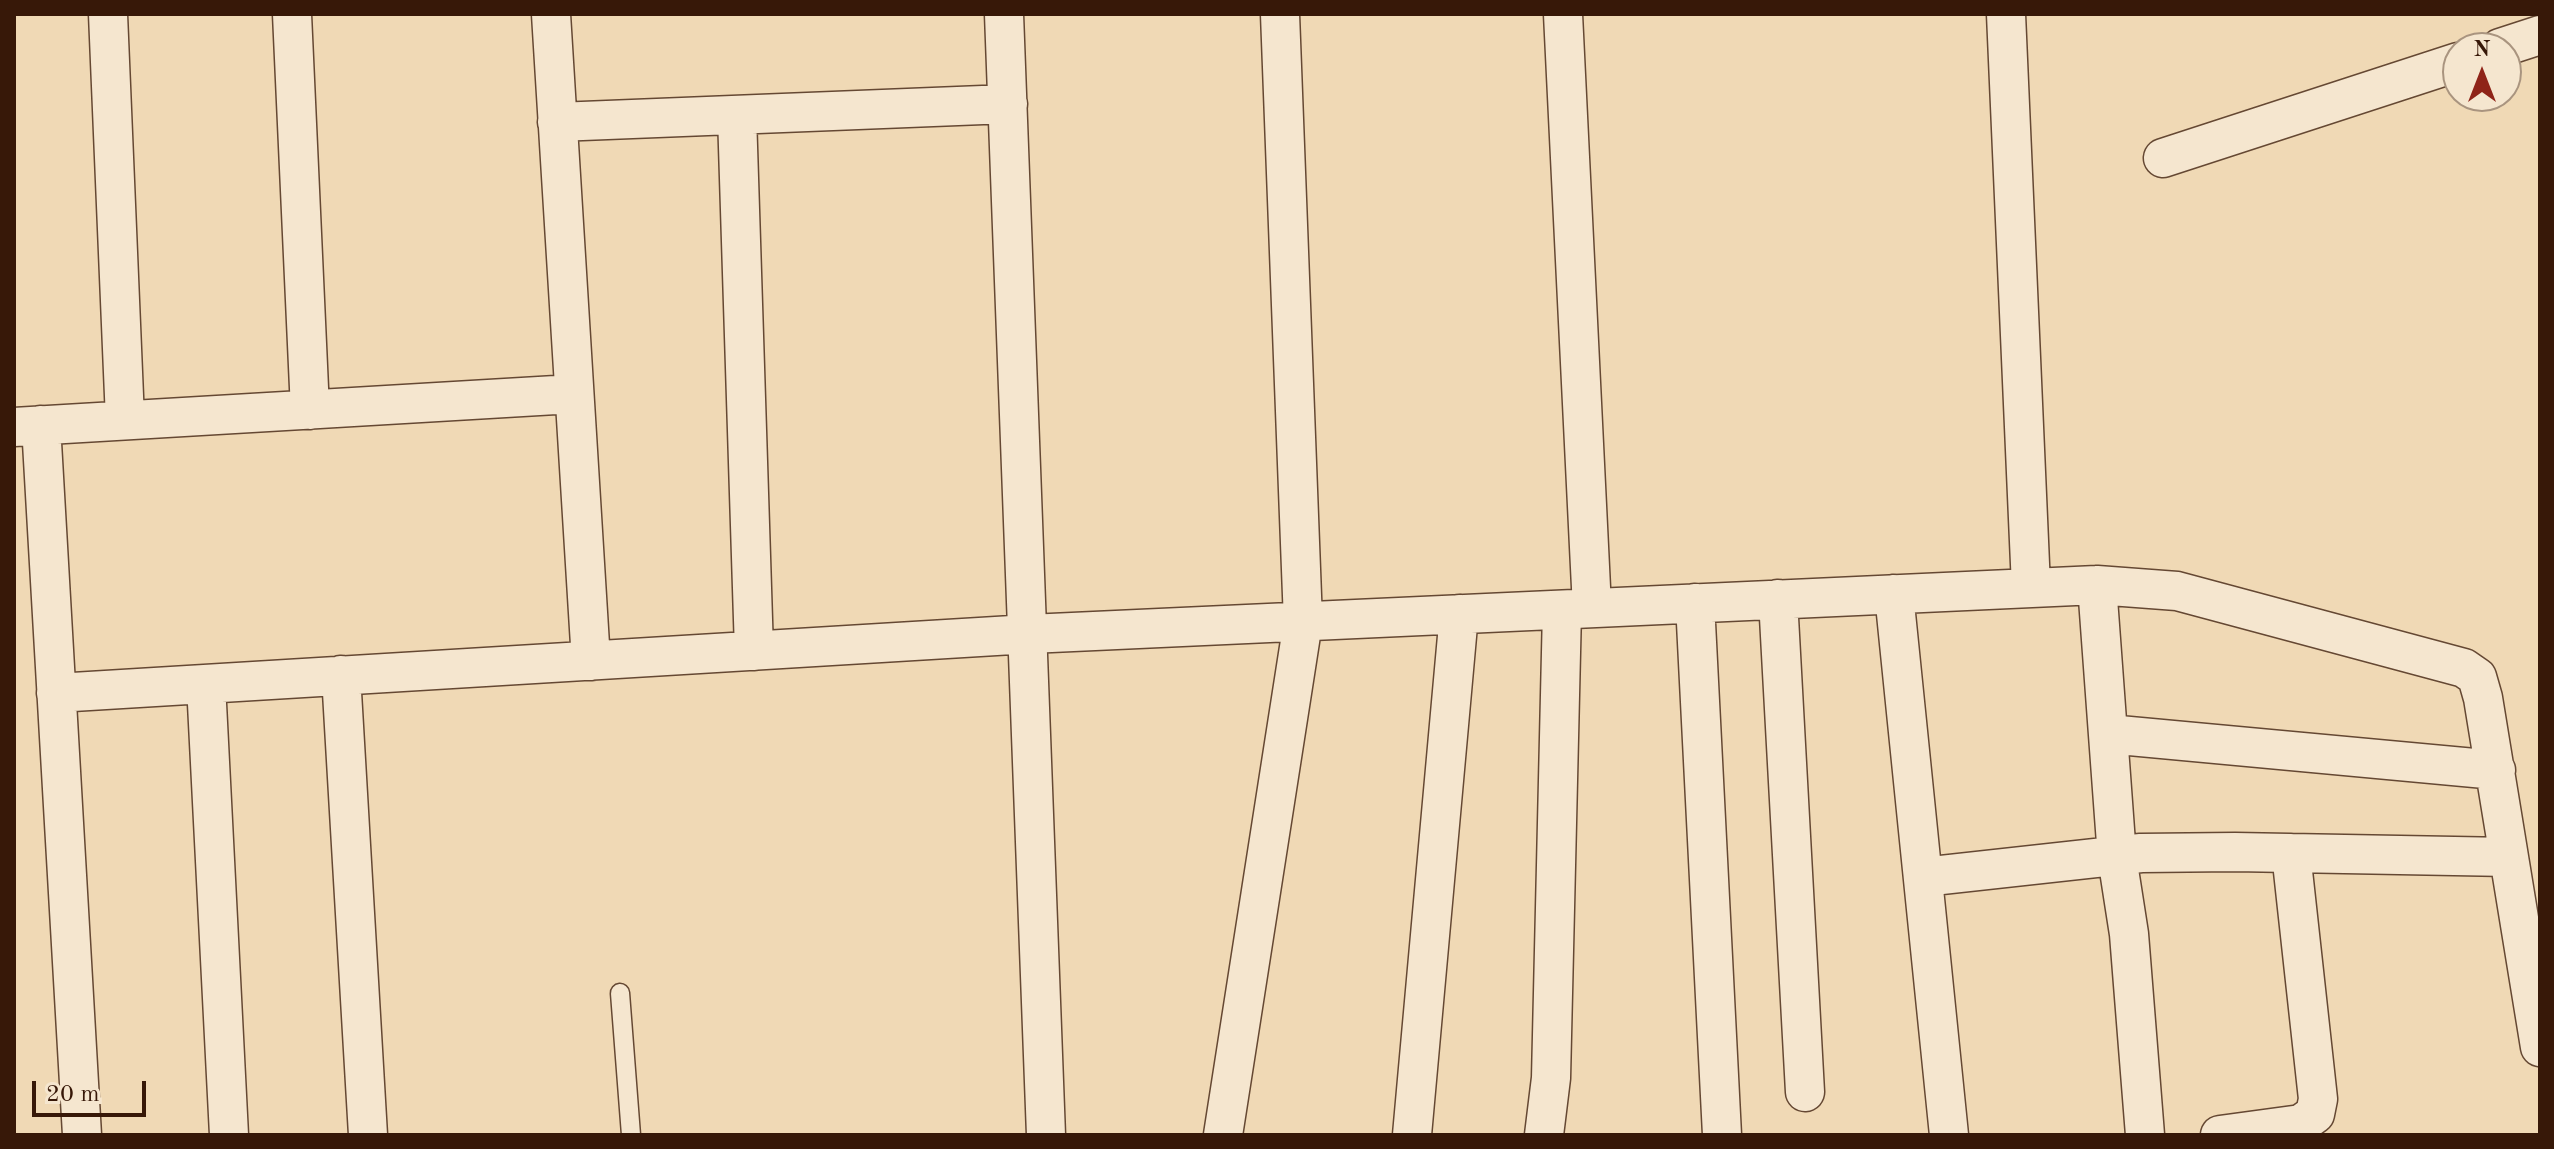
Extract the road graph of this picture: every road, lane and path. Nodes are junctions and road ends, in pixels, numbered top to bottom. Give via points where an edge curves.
1 (108, 14) edge
2 (292, 14) edge
3 (551, 14) edge
4 (1004, 14) edge
5 (1280, 14) edge
6 (1563, 14) edge
7 (2006, 14) edge
8 (2442, 67) edge
9 (1008, 104) junction
10 (737, 115) junction
11 (557, 122) junction
12 (2163, 158) dead end
13 (573, 394) junction
14 (310, 410) junction
15 (125, 420) junction
16 (27, 426) edge
17 (2097, 585) junction
18 (2031, 587) junction
19 (1894, 594) junction
20 (1778, 599) junction
21 (1695, 603) junction
22 (1577, 609) junction
23 (1459, 614) junction
24 (1303, 622) junction
25 (1029, 634) junction
26 (754, 651) junction
27 (591, 661) junction
28 (341, 675) junction
29 (206, 684) junction
30 (56, 693) junction
31 (2108, 734) junction
32 (2496, 770) junction
33 (2291, 853) junction
34 (2117, 857) junction
35 (2521, 876) edge
36 (1923, 877) junction
37 (620, 993) dead end
38 (2540, 1047) edge
39 (1805, 1092) dead end
40 (82, 1135) edge
41 (229, 1135) edge
42 (368, 1135) edge
43 (631, 1135) edge
44 (1046, 1135) edge
45 (1223, 1135) edge
46 (1412, 1135) edge
47 (1544, 1135) edge
48 (1722, 1135) edge
49 (1949, 1135) edge
50 (2145, 1135) edge
51 (2220, 1135) edge

1 - 15 street
2 - 14 street
3 - 11 street
4 - 9 street
5 - 24 street
6 - 22 street
7 - 18 street
8 - 12 street
9 - 10 street
9 - 25 street
10 - 11 street
10 - 26 street
11 - 13 street
13 - 14 street
13 - 27 street
14 - 15 street
15 - 16 street
16 - 30 street
17 - 18 street
17 - 31 street
17 - 32 street via 2177,591 2464,668 2477,677
18 - 19 street
19 - 20 street
19 - 36 street
20 - 21 street
20 - 39 street
21 - 22 street
21 - 48 street
22 - 23 street
22 - 47 street
23 - 24 street
23 - 46 street
24 - 25 street
24 - 45 street
25 - 26 street
25 - 44 street
26 - 27 street
27 - 28 street
28 - 29 street
28 - 42 street
29 - 30 street
29 - 41 street
30 - 40 street
31 - 32 street
31 - 34 street
32 - 35 street
33 - 34 street
33 - 35 street
33 - 51 street via 2318,1099 2315,1114 2301,1124
34 - 36 street
34 - 50 street via 2129,934
35 - 38 street
36 - 49 street
37 - 43 lane

